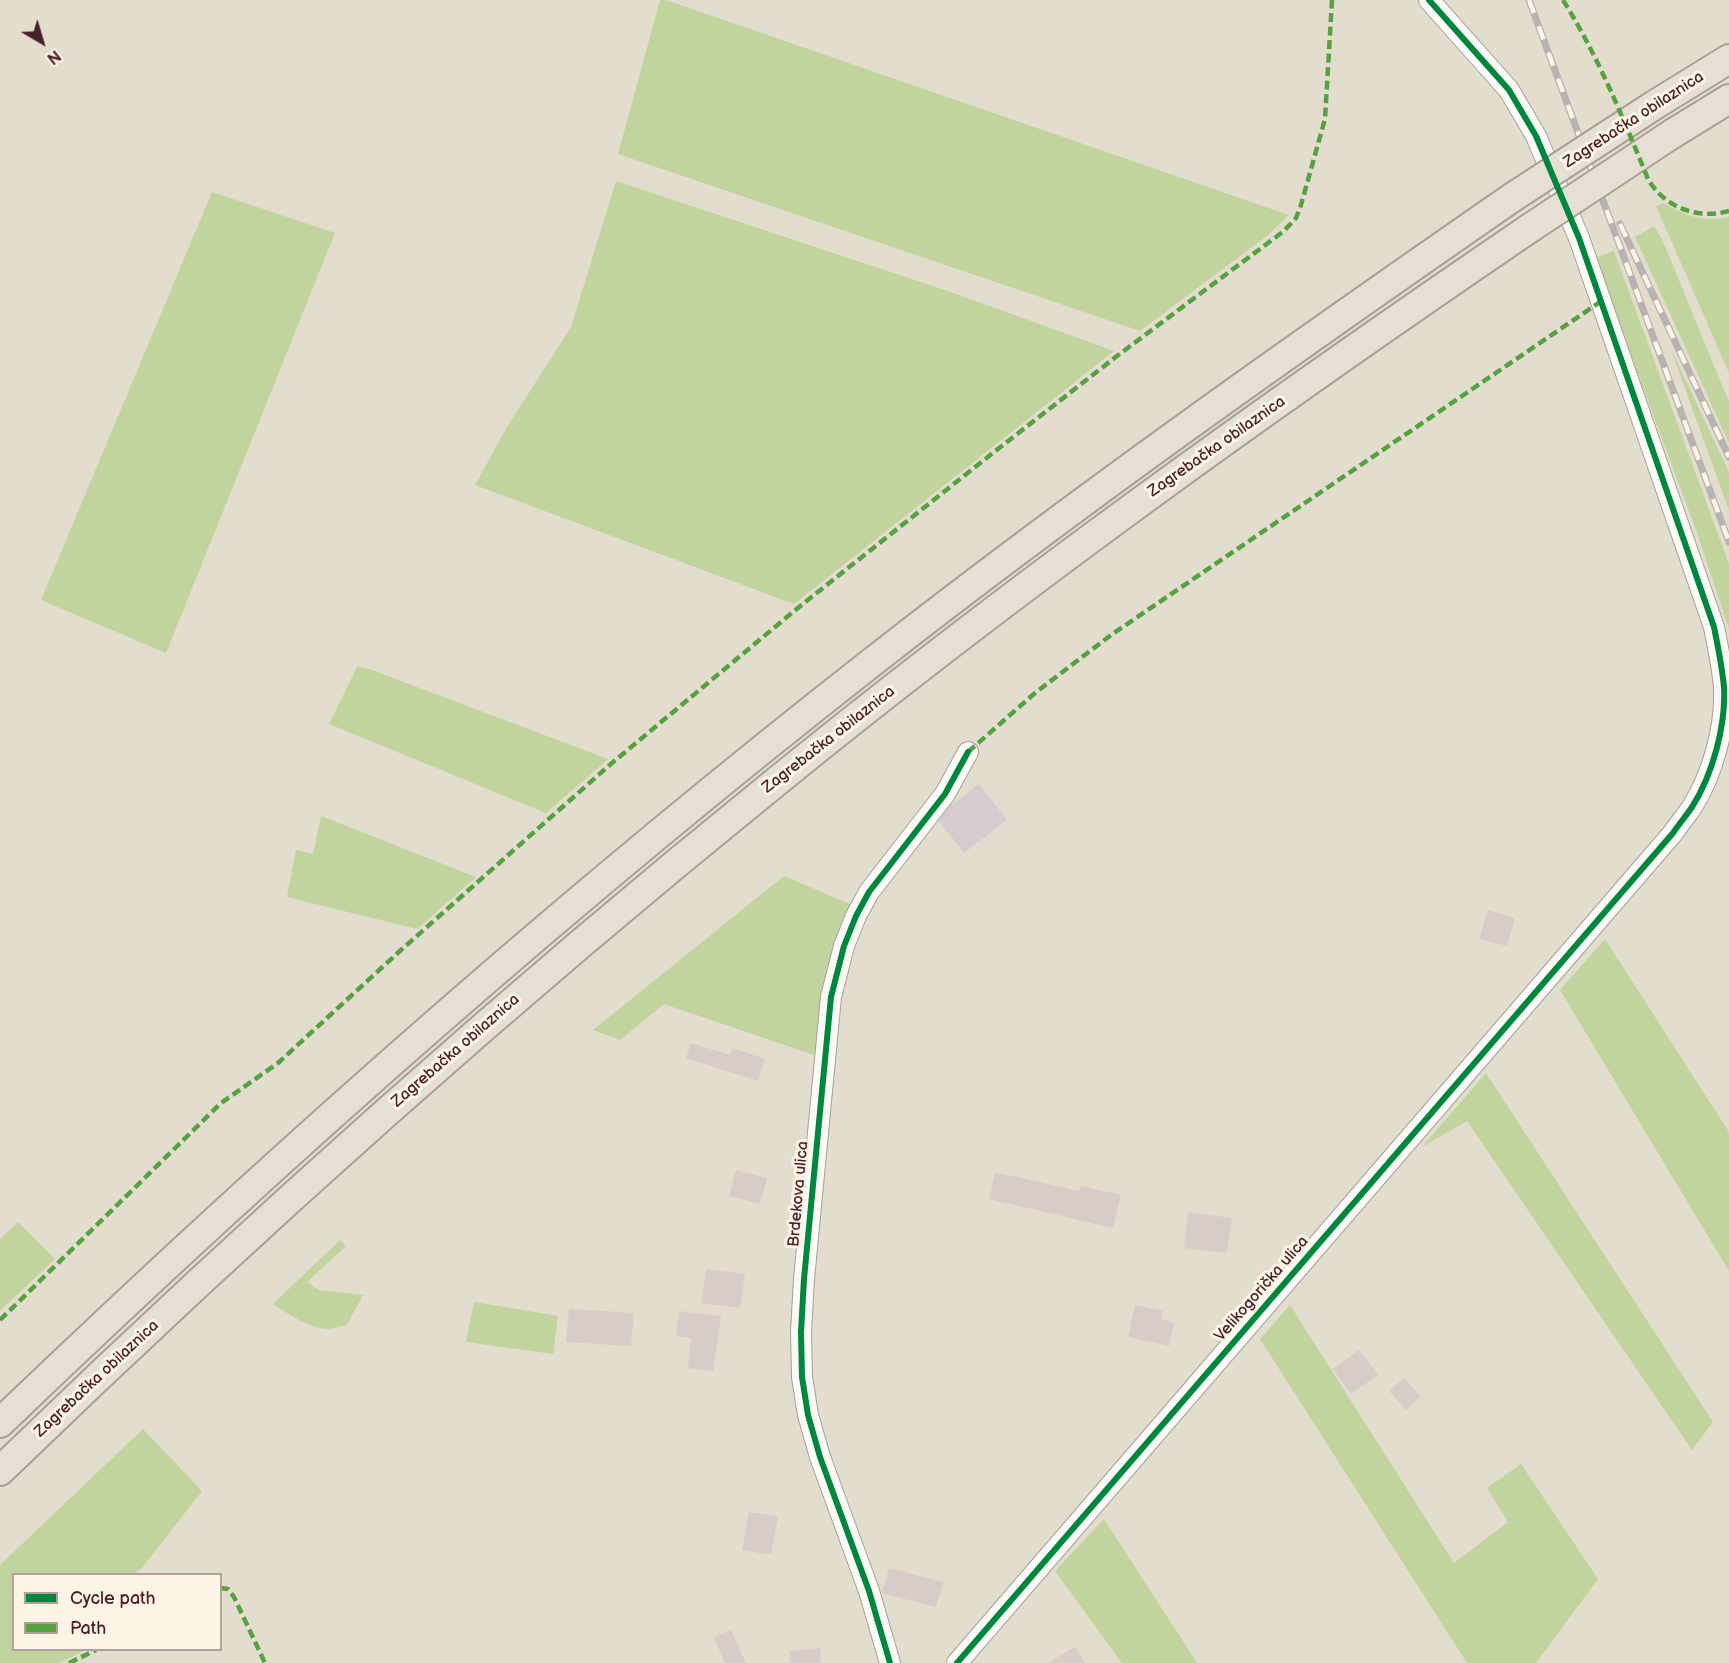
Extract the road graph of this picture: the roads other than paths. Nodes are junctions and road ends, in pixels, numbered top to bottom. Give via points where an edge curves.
1 (1429, 0) edge
2 (1729, 59) edge
3 (1729, 99) edge
4 (968, 753) dead end
5 (0, 1423) edge
6 (0, 1471) edge
7 (890, 1663) edge
8 (957, 1663) edge

1 - 8 street, Velikogorička ulica via 1509,90 1536,136 1579,238 1714,627 1724,688 1715,751 1693,806 1673,833
2 - 5 highway, Zagrebačka obilaznica, bridge via 1513,197 1126,469 751,758 506,963 302,1141
3 - 6 highway, Zagrebačka obilaznica, bridge via 1401,316 1148,496 773,784 419,1082
4 - 7 street, Brdekova ulica via 945,794 869,892 844,946 831,997 804,1279 802,1377 808,1414

